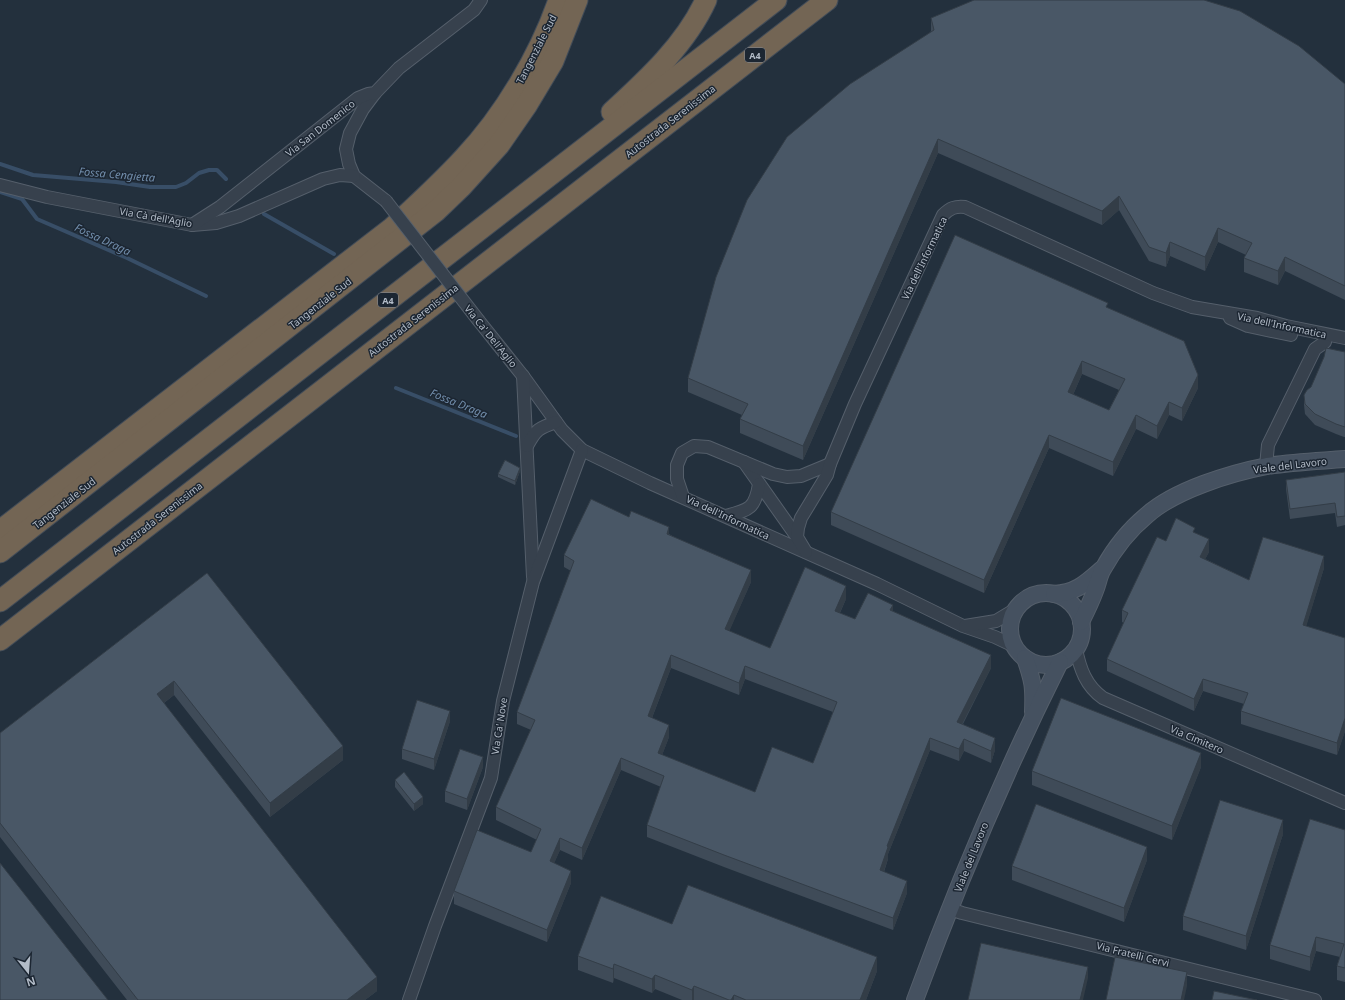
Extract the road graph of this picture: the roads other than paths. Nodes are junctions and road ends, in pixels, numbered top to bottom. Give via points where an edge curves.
1 (481, 0) edge
2 (559, 0) edge
3 (577, 0) edge
4 (706, 0) edge
5 (776, 0) edge
6 (827, 0) edge
7 (375, 93) junction
8 (354, 176) junction
9 (0, 185) edge
10 (536, 186) junction
11 (192, 225) junction
12 (1218, 312) junction
13 (1345, 338) edge
14 (1325, 342) junction
15 (1345, 346) edge
16 (523, 376) junction
17 (556, 422) junction
18 (527, 446) junction
19 (582, 450) junction
20 (1345, 459) edge
21 (744, 462) junction
22 (830, 464) junction
23 (1266, 466) junction
24 (759, 484) junction
25 (683, 497) junction
26 (726, 516) junction
27 (0, 531) edge
28 (797, 537) junction
29 (0, 552) edge
30 (806, 552) junction
31 (1102, 570) junction
32 (533, 582) junction
33 (1054, 594) junction
34 (0, 601) edge
35 (1016, 609) junction
36 (1081, 622) junction
37 (963, 626) junction
38 (0, 640) edge
39 (1076, 649) junction
40 (1019, 652) junction
41 (1060, 662) junction
42 (1032, 717) junction
43 (1345, 803) edge
44 (950, 909) junction
45 (409, 1000) edge
46 (915, 1000) edge
47 (1315, 1000) edge

1 - 7 street, Via San Domenico via 474,10 399,68
2 - 27 highway, Tangenziale Sud via 527,71 495,120 428,196 392,228
3 - 29 highway, Tangenziale Sud via 553,61 526,106 499,145 436,212
4 - 10 highway, A4 via 699,16 677,46
5 - 10 highway, A4
6 - 38 highway, Autostrada Serenissima / A4
7 - 8 street via 350,133 346,149
7 - 11 street, Via San Domenico via 358,98 220,207
8 - 11 street, Via Cà dell'Aglio via 340,175 323,179 239,216 216,223
8 - 16 street, Via Ca' Dell'Aglio, bridge via 386,201
9 - 11 street, Via Cà dell'Aglio via 46,197
10 - 34 highway, A4
12 - 13 street, Via dell'Informatica
12 - 14 street, Via dell'Informatica via 1248,326
12 - 22 street, Via dell'Informatica via 1192,307 1153,292 965,207 949,209 943,215
14 - 15 street, Via dell'Informatica
14 - 23 street via 1315,349 1268,445
16 - 17 street, Via Ca' Dell'Aglio
16 - 18 street
17 - 18 street via 538,430
17 - 19 street, Via Ca' Dell'Aglio
18 - 32 street
19 - 25 street
19 - 32 street, Via Ca' Nove
20 - 23 street, Viale del Lavoro
21 - 22 street, Via dell'Informatica via 787,477 801,476
21 - 24 street
21 - 25 street, Via dell'Informatica via 708,447 694,446 682,453 677,465 677,479
22 - 28 street, Via dell'Informatica via 827,475 801,518
23 - 31 street, Viale del Lavoro via 1206,483 1166,501 1135,526
24 - 26 street via 754,504
24 - 28 street
25 - 26 street, Via dell'Informatica
26 - 30 street, Via dell'Informatica
28 - 30 street
30 - 37 street, Via dell'Informatica
31 - 33 street, Viale del Lavoro via 1067,593
31 - 36 street, Viale del Lavoro
32 - 45 street, Via Ca' Nove via 503,702 491,778
33 - 35 street, Viale del Lavoro via 1033,595
33 - 36 street via 1072,604
35 - 37 street via 996,621
35 - 40 street, Viale del Lavoro via 1010,627 1011,637
36 - 39 street, Viale del Lavoro via 1082,631
37 - 40 street, Via dell'Informatica via 995,637
39 - 41 street, Viale del Lavoro
39 - 43 street, Via Cimitero via 1085,679 1103,698
40 - 41 street via 1036,663 1048,665
40 - 42 street, Viale del Lavoro via 1034,687
41 - 42 street, Viale del Lavoro
42 - 44 street, Viale del Lavoro via 973,848
44 - 46 street, Viale del Lavoro
44 - 47 street, Via Fratelli Cervi

